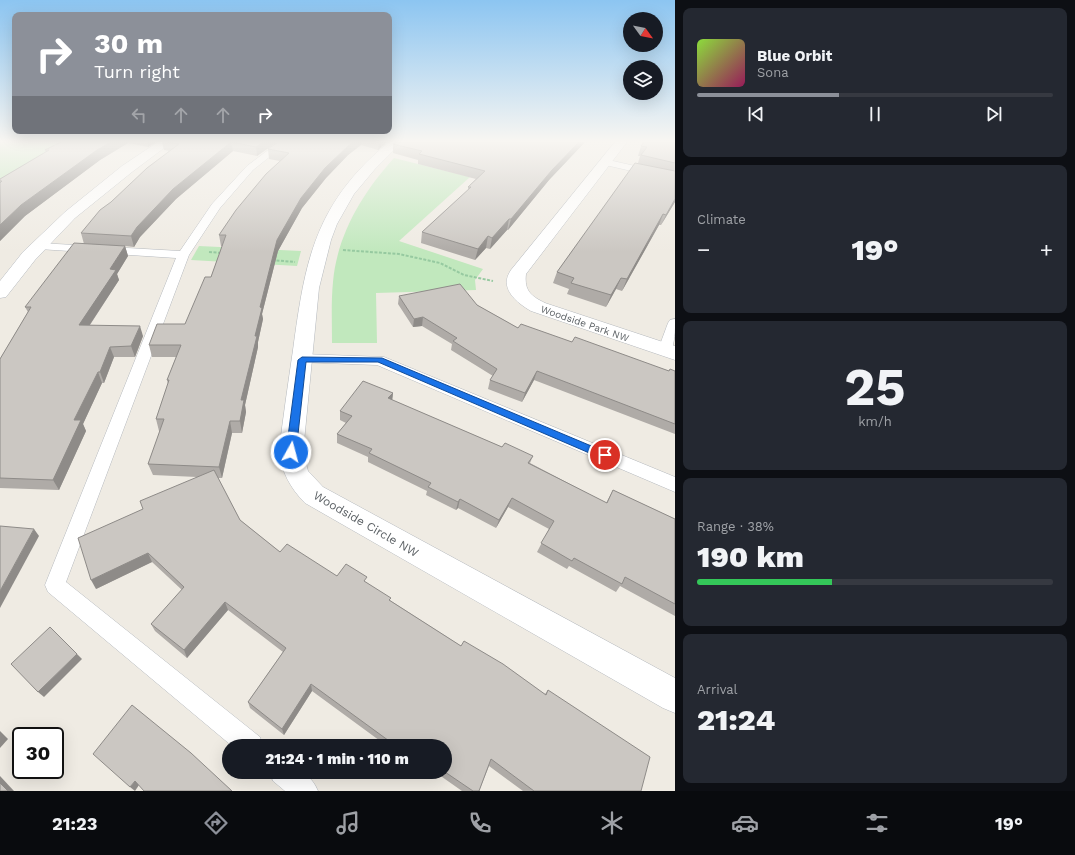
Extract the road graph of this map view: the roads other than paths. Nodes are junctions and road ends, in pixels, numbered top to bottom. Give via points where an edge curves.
1 (115, 179) edge
2 (240, 179) edge
3 (358, 179) edge
4 (591, 179) edge
5 (39, 246) junction
6 (185, 252) junction
7 (0, 294) edge
8 (675, 323) edge
9 (670, 352) edge
10 (302, 360) junction
11 (675, 485) edge
12 (675, 696) edge
13 (242, 739) edge
14 (290, 779) edge
15 (305, 791) edge

1 - 5 street via 70,215
2 - 6 lane via 216,206
3 - 10 street, Woodside Circle NW via 349,189 331,220 318,255
4 - 9 street, Woodside Park NW via 517,274 518,293 538,307
5 - 6 lane
5 - 7 street via 28,256
6 - 13 lane via 55,585
8 - 9 lane
10 - 11 lane via 379,360
10 - 12 street, Woodside Circle NW via 291,452 301,484 314,495
14 - 15 lane

